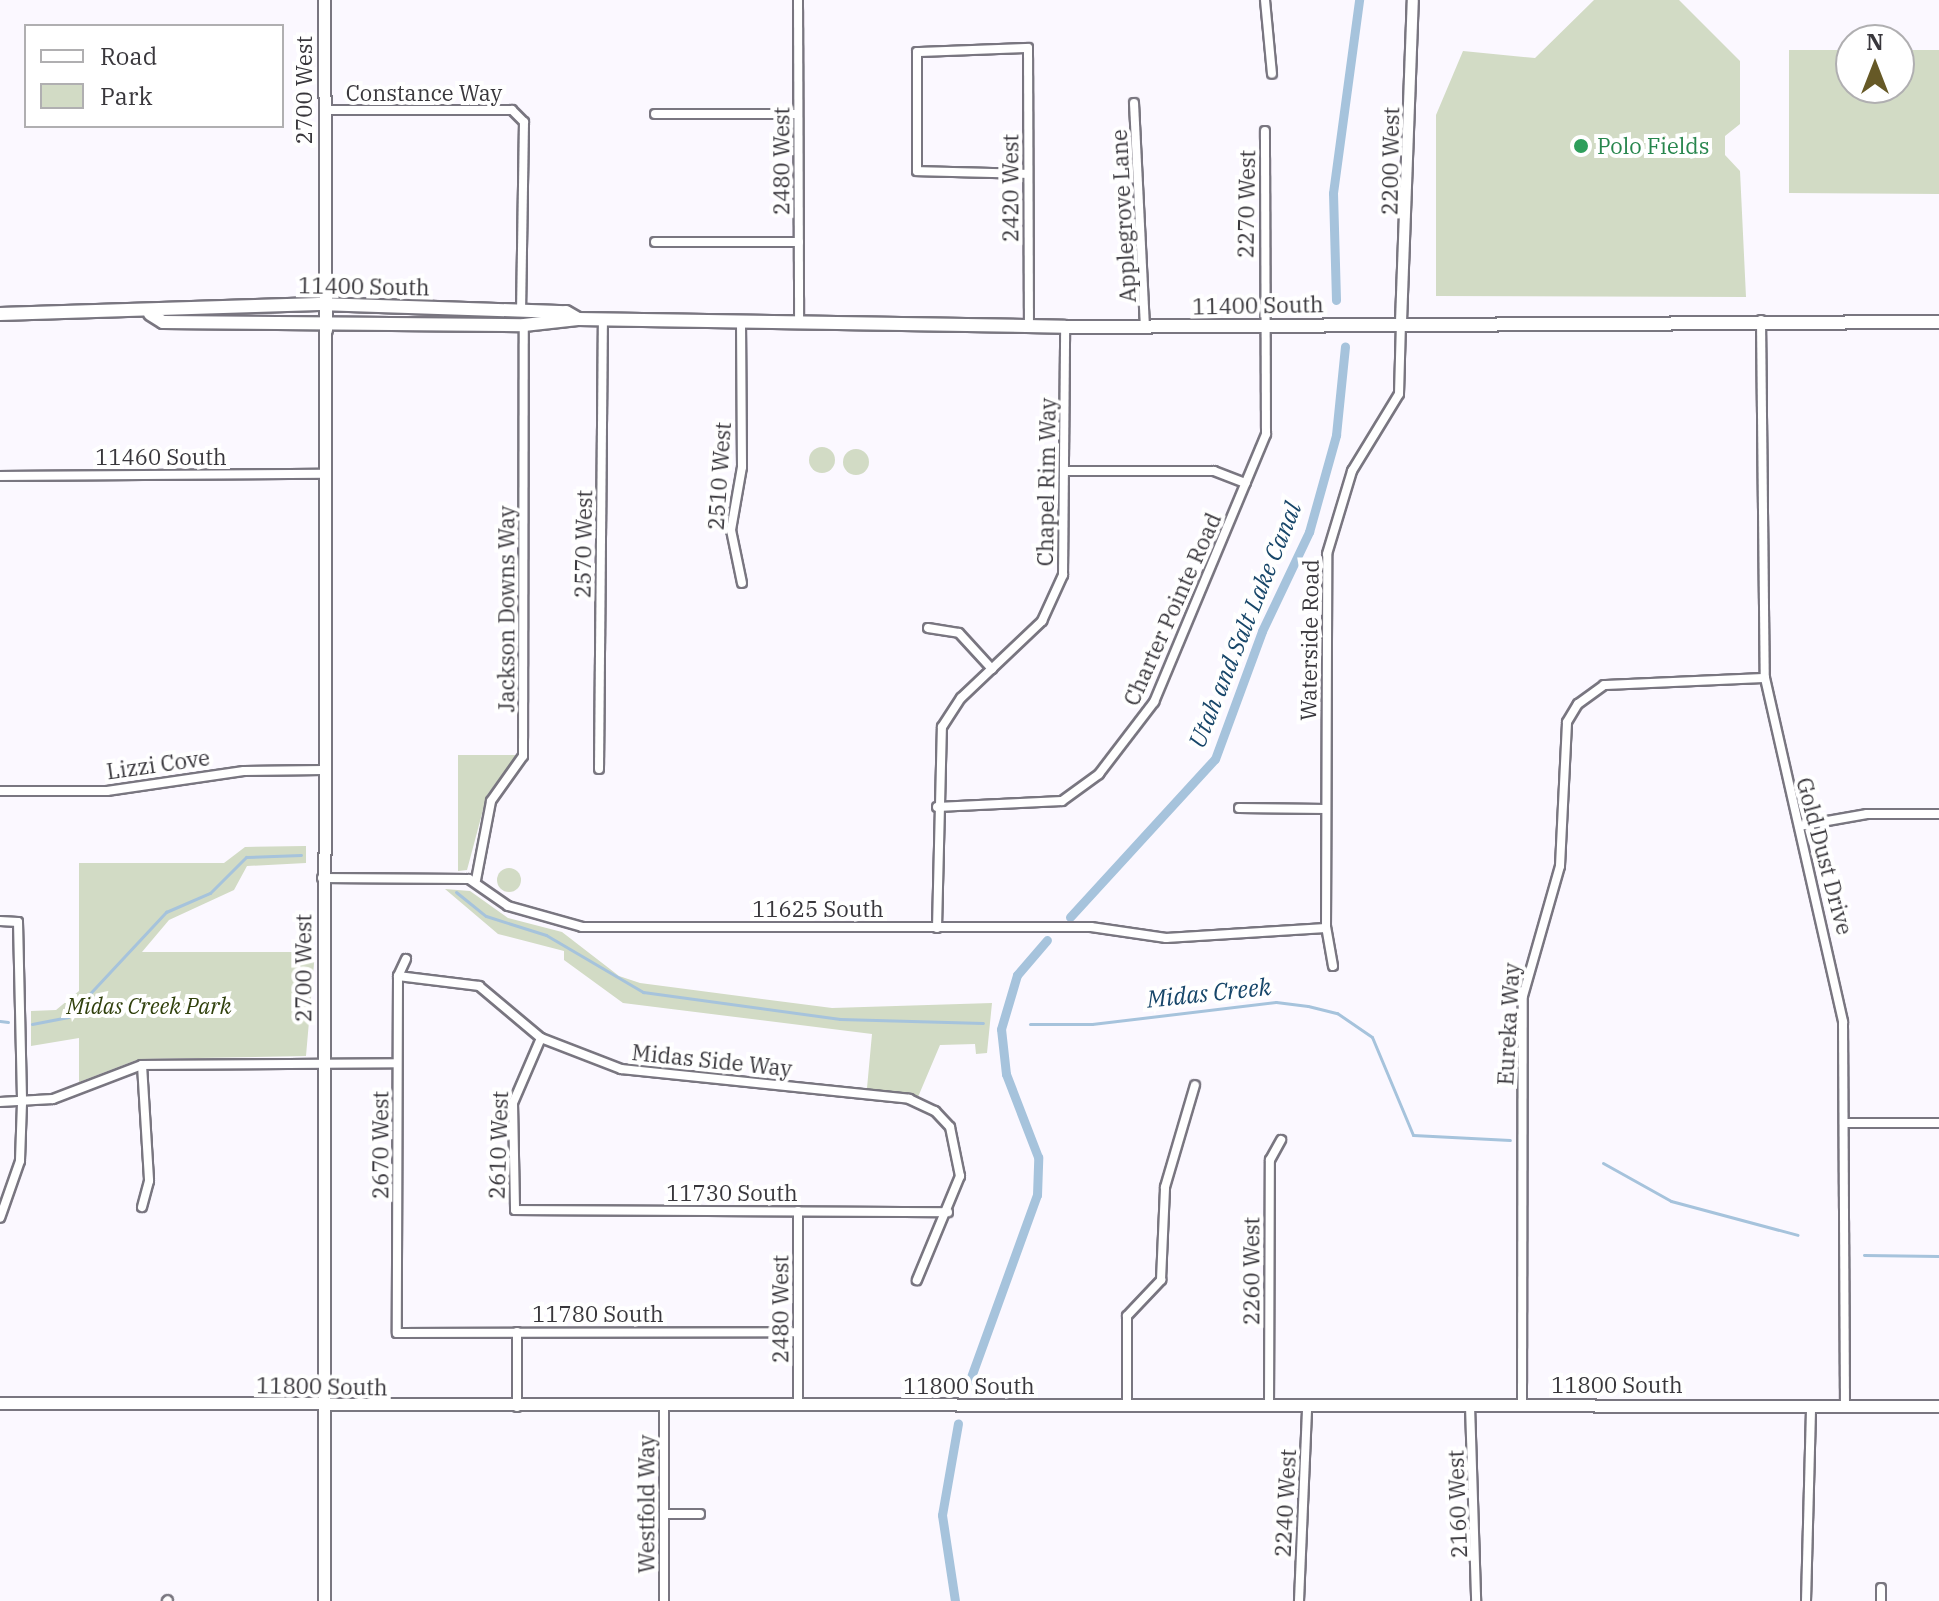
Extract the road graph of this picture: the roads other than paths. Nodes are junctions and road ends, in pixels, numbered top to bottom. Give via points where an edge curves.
1 (324, 0) edge
2 (798, 0) edge
3 (1265, 0) edge
4 (1413, 0) edge
5 (1272, 74) dead end
6 (1134, 103) dead end
7 (324, 110) junction
8 (655, 114) dead end
9 (798, 114) junction
10 (1265, 131) dead end
11 (1028, 174) junction
12 (655, 242) dead end
13 (799, 242) junction
14 (324, 304) junction
15 (521, 310) junction
16 (0, 314) edge
17 (150, 314) junction
18 (578, 319) junction
19 (1761, 319) junction
20 (603, 321) junction
21 (741, 322) junction
22 (1401, 322) junction
23 (1939, 322) edge
24 (799, 323) junction
25 (524, 325) junction
26 (1265, 325) junction
27 (324, 326) junction
28 (1029, 327) junction
29 (1065, 327) junction
30 (1145, 327) junction
31 (1065, 471) junction
32 (322, 474) junction
33 (0, 476) edge
34 (1246, 483) junction
35 (742, 583) dead end
36 (928, 628) dead end
37 (992, 669) junction
38 (1765, 678) junction
39 (599, 769) dead end
40 (322, 770) junction
41 (0, 791) edge
42 (937, 807) junction
43 (1239, 808) dead end
44 (1326, 809) junction
45 (1939, 814) edge
46 (1799, 826) junction
47 (322, 878) junction
48 (476, 880) junction
49 (0, 921) edge
50 (937, 928) junction
51 (1326, 928) junction
52 (406, 959) dead end
53 (1333, 966) dead end
54 (398, 976) junction
55 (541, 1038) junction
56 (397, 1063) junction
57 (323, 1064) junction
58 (142, 1065) junction
59 (1195, 1085) dead end
60 (0, 1102) edge
61 (22, 1103) junction
62 (1846, 1123) junction
63 (1939, 1123) edge
64 (1281, 1140) dead end
65 (142, 1207) dead end
66 (515, 1210) joint
67 (798, 1211) junction
68 (948, 1212) junction
69 (0, 1218) edge
70 (917, 1280) dead end
71 (517, 1332) junction
72 (798, 1332) junction
73 (397, 1333) joint
74 (0, 1403) edge
75 (1845, 1404) junction
76 (1127, 1405) junction
77 (1470, 1405) junction
78 (1811, 1405) junction
79 (324, 1406) junction
80 (1269, 1406) junction
81 (1522, 1406) junction
82 (1939, 1406) edge
83 (664, 1407) junction
84 (798, 1407) junction
85 (1307, 1407) junction
86 (517, 1408) junction
87 (664, 1514) junction
88 (700, 1514) dead end
89 (1881, 1588) dead end
90 (324, 1601) edge
91 (664, 1601) edge
92 (1299, 1601) edge
93 (1476, 1601) edge
94 (1806, 1601) edge
95 (1881, 1601) edge

1 - 7 main road, 2700 West
2 - 9 street, 2480 West
3 - 5 street
4 - 22 street, 2200 West
6 - 30 street, Applegrove Lane
7 - 14 main road, 2700 West
7 - 15 street, Constance Way via 512,110 524,122
8 - 9 street
9 - 13 street, 2480 West
10 - 26 street, 2270 West
11 - 11 street, 2420 West via 1028,48 917,52 917,171
11 - 28 street, 2420 West
12 - 13 street
13 - 24 street, 2480 West
14 - 15 main road, 11400 South
14 - 17 main road, 11400 South via 163,306
14 - 27 main road, 2700 West
15 - 18 main road, 11400 South
16 - 17 main road, 11400 South
17 - 27 main road, 11400 South via 163,322
18 - 20 main road, 11400 South
18 - 25 main road, 11400 South
19 - 22 main road, 11400 South
19 - 23 main road, 11400 South
19 - 38 street, Gold Dust Drive
20 - 21 main road, 11400 South
20 - 39 street, 2570 West
21 - 24 main road, 11400 South
21 - 35 street, 2510 West via 742,467 731,530
22 - 26 main road, 11400 South
22 - 44 street, Waterside Road via 1399,394 1352,471 1327,554
24 - 28 main road, 11400 South
25 - 27 main road, 11400 South
25 - 48 street, Jackson Downs Way via 523,756 491,801
26 - 30 main road, 11400 South
26 - 34 street, Charter Pointe Road via 1268,425
27 - 32 main road, 2700 West
28 - 29 main road, 11400 South
29 - 30 main road, 11400 South
29 - 31 street, Chapel Rim Way
31 - 34 street via 1214,471
31 - 37 street, Chapel Rim Way via 1058,594 1035,629
32 - 33 street, 11460 South
32 - 40 main road, 2700 West
34 - 42 street, Charter Pointe Road via 1149,712 1099,774 1072,796 1041,807
36 - 37 street via 959,633
37 - 42 street, Chapel Rim Way via 942,727
38 - 46 street, Gold Dust Drive
38 - 81 street, Eureka Way via 1604,685 1578,704 1567,722 1560,866 1523,996
40 - 41 street, Lizzi Cove via 244,771 107,791
40 - 47 main road, 2700 West
42 - 50 street, Chapel Rim Way
43 - 44 street
44 - 51 street, Waterside Road
45 - 46 street via 1867,814
46 - 62 street, Gold Dust Drive via 1838,985
47 - 48 street
47 - 57 main road, 2700 West
48 - 50 street, 11625 South via 508,906 582,927
49 - 61 street via 18,922
50 - 51 street, 11625 South via 1102,928 1166,938
51 - 53 street, Waterside Road
52 - 54 street, 2670 West
54 - 55 street, Midas Side Way via 479,986
54 - 56 street, 2670 West
55 - 66 street, 2610 West via 513,1103
55 - 68 street, Midas Side Way via 621,1069 909,1099 935,1111 954,1137 960,1176
56 - 57 street
56 - 73 street, 2670 West
57 - 58 street
57 - 79 main road, 2700 West
58 - 61 street
58 - 65 street via 149,1181
59 - 76 street via 1165,1187 1161,1280 1127,1316
60 - 61 street
61 - 69 street via 20,1161
62 - 63 street
62 - 75 street, Gold Dust Drive
64 - 80 street, 2260 West via 1270,1160
66 - 67 street, 11730 South
67 - 68 street, 11730 South
67 - 72 street, 2480 West
68 - 70 street, Midas Side Way
71 - 72 street, 11780 South
71 - 73 street, 11780 South
71 - 86 street
72 - 84 street, 2480 West
74 - 79 main road, 11800 South
75 - 78 main road, 11800 South
75 - 82 main road, 11800 South
76 - 80 main road, 11800 South
76 - 84 main road, 11800 South
77 - 81 main road, 11800 South
77 - 85 main road, 11800 South
77 - 93 street, 2160 West
78 - 81 main road, 11800 South
78 - 94 street
79 - 86 main road, 11800 South
79 - 90 main road, 2700 West
80 - 85 main road, 11800 South
83 - 84 main road, 11800 South
83 - 86 main road, 11800 South
83 - 87 street, Westfold Way
85 - 92 street, 2240 West
87 - 88 street
87 - 91 street, Westfold Way
89 - 95 street

